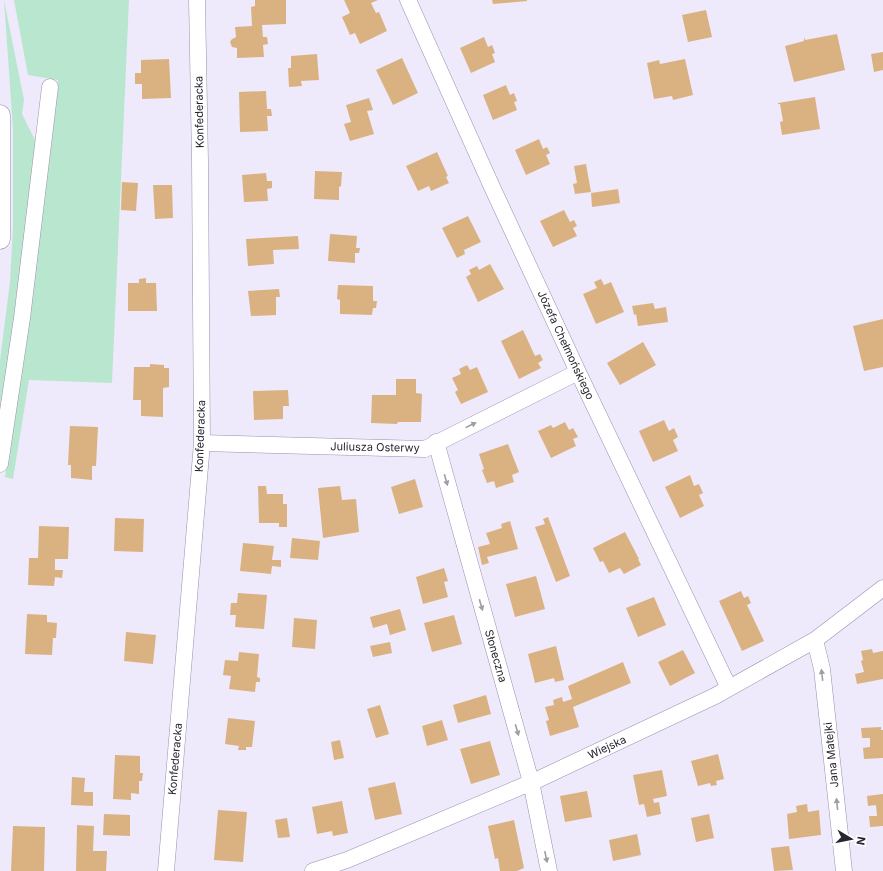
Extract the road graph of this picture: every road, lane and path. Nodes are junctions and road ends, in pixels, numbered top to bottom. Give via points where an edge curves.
1 (197, 0) edge
2 (408, 0) edge
3 (50, 87) dead end
4 (0, 115) edge
5 (0, 239) edge
6 (578, 372) junction
7 (436, 442) junction
8 (202, 443) junction
9 (0, 464) edge
10 (883, 588) edge
11 (815, 640) junction
12 (729, 688) junction
13 (531, 782) junction
14 (348, 865) edge
15 (166, 871) edge
16 (313, 871) edge
17 (549, 871) edge
18 (844, 871) edge

1 - 8 street, Konfederacka
2 - 6 street, Józefa Chełmońskiego
3 - 9 street via 22,318
4 - 5 street
7 -> 6 street, Juliusza Osterwy
6 - 12 street, Józefa Chełmońskiego
7 - 8 street, Juliusza Osterwy via 425,449
7 -> 13 street, Słoneczna
8 - 15 street, Konfederacka
10 - 11 street, Wiejska
11 - 12 street, Wiejska
18 -> 11 street, Jana Matejki via 822,669
12 - 13 street, Wiejska
13 - 14 street, Wiejska
13 -> 17 street, Słoneczna
14 - 16 street, Wiejska

